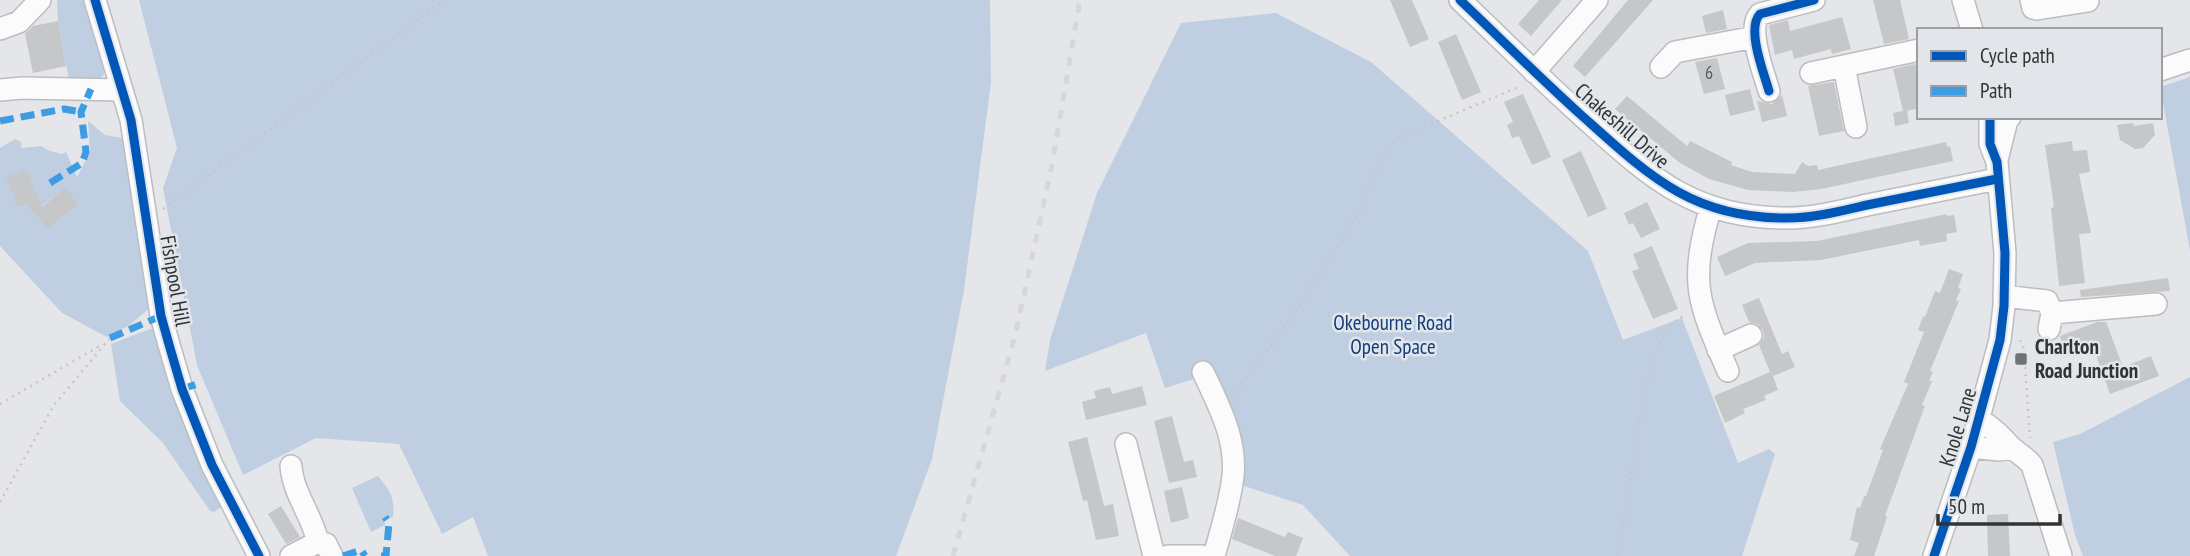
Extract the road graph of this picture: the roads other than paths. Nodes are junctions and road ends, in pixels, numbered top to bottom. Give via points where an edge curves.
1 (95, 0) edge
2 (1460, 0) edge
3 (1597, 0) edge
4 (1814, 0) edge
5 (1962, 0) edge
6 (2031, 0) edge
7 (2088, 1) edge
8 (35, 2) edge
9 (1971, 28) edge
10 (0, 29) edge
11 (1755, 37) junction
12 (1917, 50) edge
13 (2190, 60) edge
14 (1844, 66) junction
15 (1661, 67) dead end
16 (2162, 69) edge
17 (1811, 73) dead end
18 (1537, 75) junction
19 (0, 90) edge
20 (120, 90) junction
21 (1769, 92) dead end
22 (2000, 119) edge
23 (1856, 127) dead end
24 (1997, 170) junction
25 (1711, 206) junction
26 (2004, 301) junction
27 (2156, 303) dead end
28 (1751, 335) dead end
29 (1718, 350) junction
30 (1728, 371) dead end
31 (1203, 372) dead end
32 (1979, 419) junction
33 (1126, 444) dead end
34 (2005, 446) junction
35 (1971, 447) junction
36 (291, 466) dead end
37 (325, 549) edge
38 (258, 556) edge
39 (291, 556) edge
40 (1154, 556) edge
41 (1168, 556) edge
42 (1202, 556) edge
43 (1214, 556) edge
44 (1934, 556) edge
45 (2061, 556) edge

1 - 20 street, Fishpool Hill
2 - 18 street, Chakeshill Drive
3 - 18 street
4 - 11 street via 1760,14 1753,27
5 - 9 street
6 - 7 street via 2037,9
8 - 10 street via 19,22
11 - 15 street via 1675,52
11 - 21 street
12 - 14 street
13 - 16 street
14 - 17 street
14 - 23 street
18 - 25 street, Chakeshill Drive via 1642,169 1662,184
19 - 20 street
20 - 38 street, Fishpool Hill via 131,120 161,316 212,465
22 - 24 street, Knole Lane via 1990,144
24 - 25 street, Chakeshill Drive via 1813,216 1761,217
24 - 26 street, Knole Lane via 2005,253
25 - 29 street via 1699,251 1698,285
26 - 27 street via 2047,301 2050,321
26 - 32 street, Knole Lane via 2000,340
28 - 29 street
29 - 30 street
31 - 43 street via 1228,428 1234,473
32 - 34 street via 2003,436
32 - 35 street, Knole Lane
33 - 40 street
34 - 35 street via 1999,450
34 - 45 street via 2032,465
35 - 44 street, Knole Lane
36 - 37 street via 295,488
37 - 39 street
41 - 42 street

